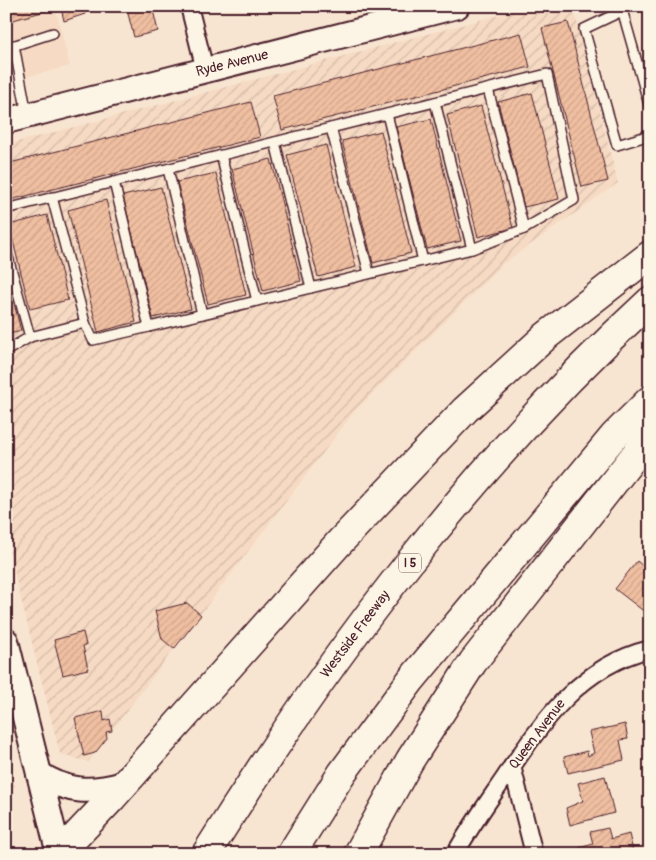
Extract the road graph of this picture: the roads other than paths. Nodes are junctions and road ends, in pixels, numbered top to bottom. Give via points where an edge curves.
1 (189, 6) edge
2 (457, 6) edge
3 (622, 9) edge
4 (53, 33) dead end
5 (10, 46) edge
6 (205, 70) junction
7 (488, 89) junction
8 (435, 102) junction
9 (650, 108) edge
10 (387, 114) junction
11 (17, 118) edge
12 (331, 128) junction
13 (650, 135) edge
14 (275, 142) junction
15 (221, 155) junction
16 (168, 168) junction
17 (114, 182) junction
18 (52, 197) junction
19 (6, 208) edge
20 (524, 229) junction
21 (472, 248) junction
22 (6, 250) edge
23 (650, 254) edge
24 (423, 260) junction
25 (369, 274) junction
26 (311, 288) junction
27 (257, 301) junction
28 (650, 301) edge
29 (202, 314) junction
30 (85, 323) junction
31 (149, 327) junction
32 (30, 337) junction
33 (6, 351) edge
34 (650, 400) edge
35 (650, 436) edge
36 (6, 641) edge
37 (650, 649) edge
38 (11, 678) edge
39 (512, 766) junction
40 (39, 774) junction
41 (124, 784) junction
42 (59, 854) edge
43 (206, 854) edge
44 (291, 854) edge
45 (358, 854) edge
46 (455, 854) edge
47 (534, 854) edge

1 - 6 street
2 - 6 street, Ryde Avenue
3 - 9 lane
3 - 13 lane via 584,28 617,145
4 - 5 lane
5 - 11 lane
6 - 11 street, Ryde Avenue
7 - 8 lane
7 - 20 lane
7 - 20 lane via 547,74 574,200
8 - 10 lane
8 - 21 lane
10 - 12 lane
10 - 24 lane
12 - 14 lane
12 - 25 lane
14 - 15 lane
14 - 26 lane
15 - 16 lane
15 - 27 lane
16 - 17 lane
16 - 29 lane
17 - 18 lane
17 - 31 lane
18 - 19 lane
18 - 30 lane
20 - 21 lane
21 - 24 lane
22 - 32 lane
23 - 41 highway via 546,336 465,410 332,551
24 - 25 lane
25 - 26 lane
26 - 27 lane
27 - 29 lane
28 - 43 highway, Westside Freeway / I 5 via 591,357 495,459 372,609 261,765
29 - 31 lane
30 - 31 lane via 93,340
30 - 32 lane
32 - 33 lane
34 - 44 highway via 614,436 411,680 342,773
35 - 45 highway via 473,662 410,760
36 - 38 street
37 - 39 street, Queen Avenue via 616,660 573,689 548,715
38 - 40 street
39 - 46 street, Queen Avenue
39 - 47 street
40 - 41 street via 57,786 76,789 105,789
40 - 42 street
41 - 42 highway

